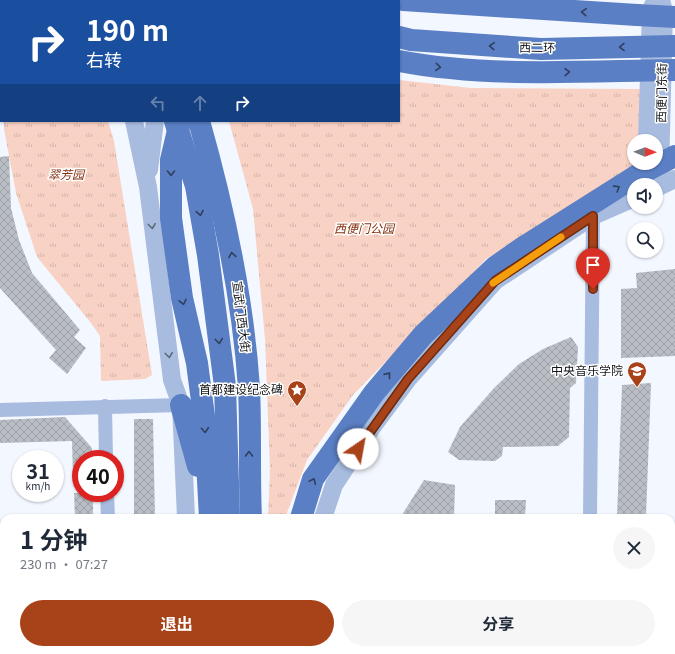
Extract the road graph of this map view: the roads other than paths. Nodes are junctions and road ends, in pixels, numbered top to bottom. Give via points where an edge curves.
1 (403, 0) edge
2 (655, 0) edge
3 (661, 0) edge
4 (675, 17) edge
5 (400, 37) edge
6 (675, 46) edge
7 (400, 62) edge
8 (675, 70) edge
9 (134, 122) edge
10 (155, 122) edge
11 (175, 122) edge
12 (180, 122) edge
13 (199, 122) edge
14 (647, 134) edge
15 (675, 156) edge
16 (645, 175) edge
17 (658, 178) edge
18 (675, 179) edge
19 (663, 183) edge
20 (148, 187) junction
21 (627, 201) edge
22 (593, 216) junction
23 (181, 405) junction
24 (105, 406) junction
25 (0, 410) edge
26 (106, 450) edge
27 (107, 502) edge
28 (210, 511) edge
29 (108, 514) edge
30 (186, 514) edge
31 (229, 514) edge
32 (251, 514) edge
33 (302, 514) edge
34 (324, 514) edge
35 (590, 514) edge

4 -> 1 highway, bridge
2 - 14 street, 西便门东街 via 651,10
3 - 17 street, 西便门东街 via 664,11
6 -> 5 highway, 西二环, bridge via 541,49
7 -> 8 highway, 西二环, bridge via 487,71
9 - 20 street
10 - 20 street
11 -> 31 highway, 宣武门西大街, bridge via 196,186 208,255 225,386
12 -> 28 highway via 171,160 171,218 182,298 197,363 205,424
32 -> 13 highway, 宣武门西大街 via 249,389 243,319 226,223
15 - 16 highway, bridge
33 -> 16 highway via 313,479 374,393 423,335 495,267 522,248
18 - 19 street
20 -> 23 street via 172,380
21 - 22 street
22 - 34 street via 495,281 408,379 373,426 334,485
22 - 35 street
23 - 24 street
23 - 28 highway
23 - 30 street
24 - 25 street
24 - 26 street
27 - 29 street

